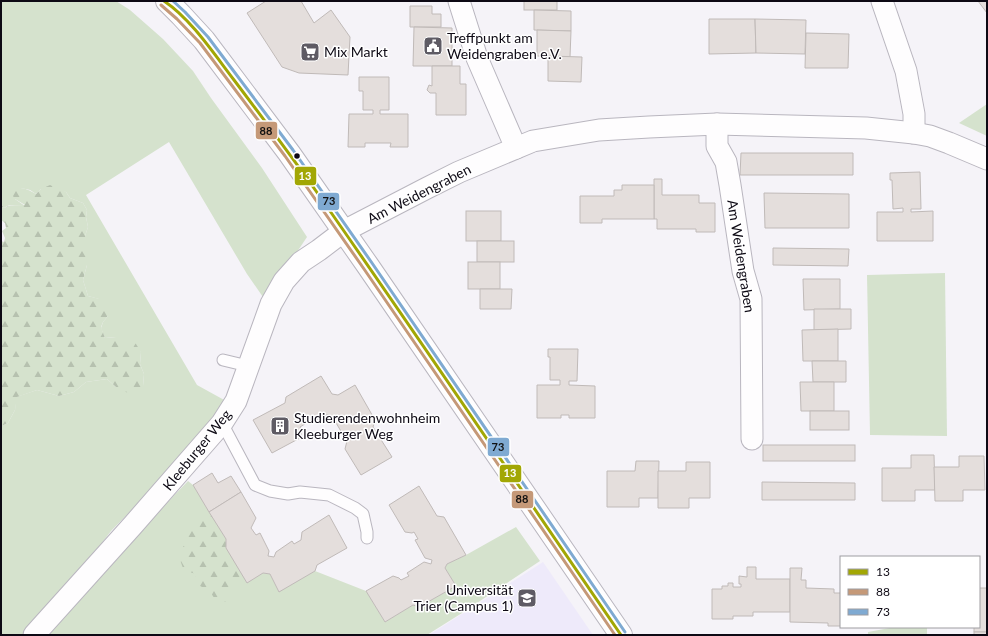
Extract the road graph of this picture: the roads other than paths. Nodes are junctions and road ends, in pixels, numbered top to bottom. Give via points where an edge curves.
1 (459, 1) edge
2 (882, 1) edge
3 (167, 2) edge
4 (717, 124) junction
5 (914, 133) junction
6 (516, 148) junction
7 (987, 159) edge
8 (344, 231) junction
9 (223, 360) dead end
10 (248, 366) junction
11 (222, 423) junction
12 (752, 439) dead end
13 (367, 538) dead end
14 (34, 635) edge
15 (622, 635) edge

1 - 6 street via 477,58
2 - 5 street via 906,71 914,114
3 - 8 main road via 204,40
4 - 5 street, Am Weidengraben via 866,128
4 - 6 street, Am Weidengraben via 599,130 533,141
4 - 12 street, Am Weidengraben via 716,146 726,162 743,271 751,299
5 - 7 street, Am Weidengraben via 930,136
6 - 8 street, Am Weidengraben via 460,172
8 - 10 street, Kleeburger Weg via 301,262 284,281 270,304
8 - 15 main road
9 - 10 lane
10 - 11 street, Kleeburger Weg via 236,401
11 - 13 lane via 255,485 288,494 300,492 329,495 363,514
11 - 14 street, Kleeburger Weg

